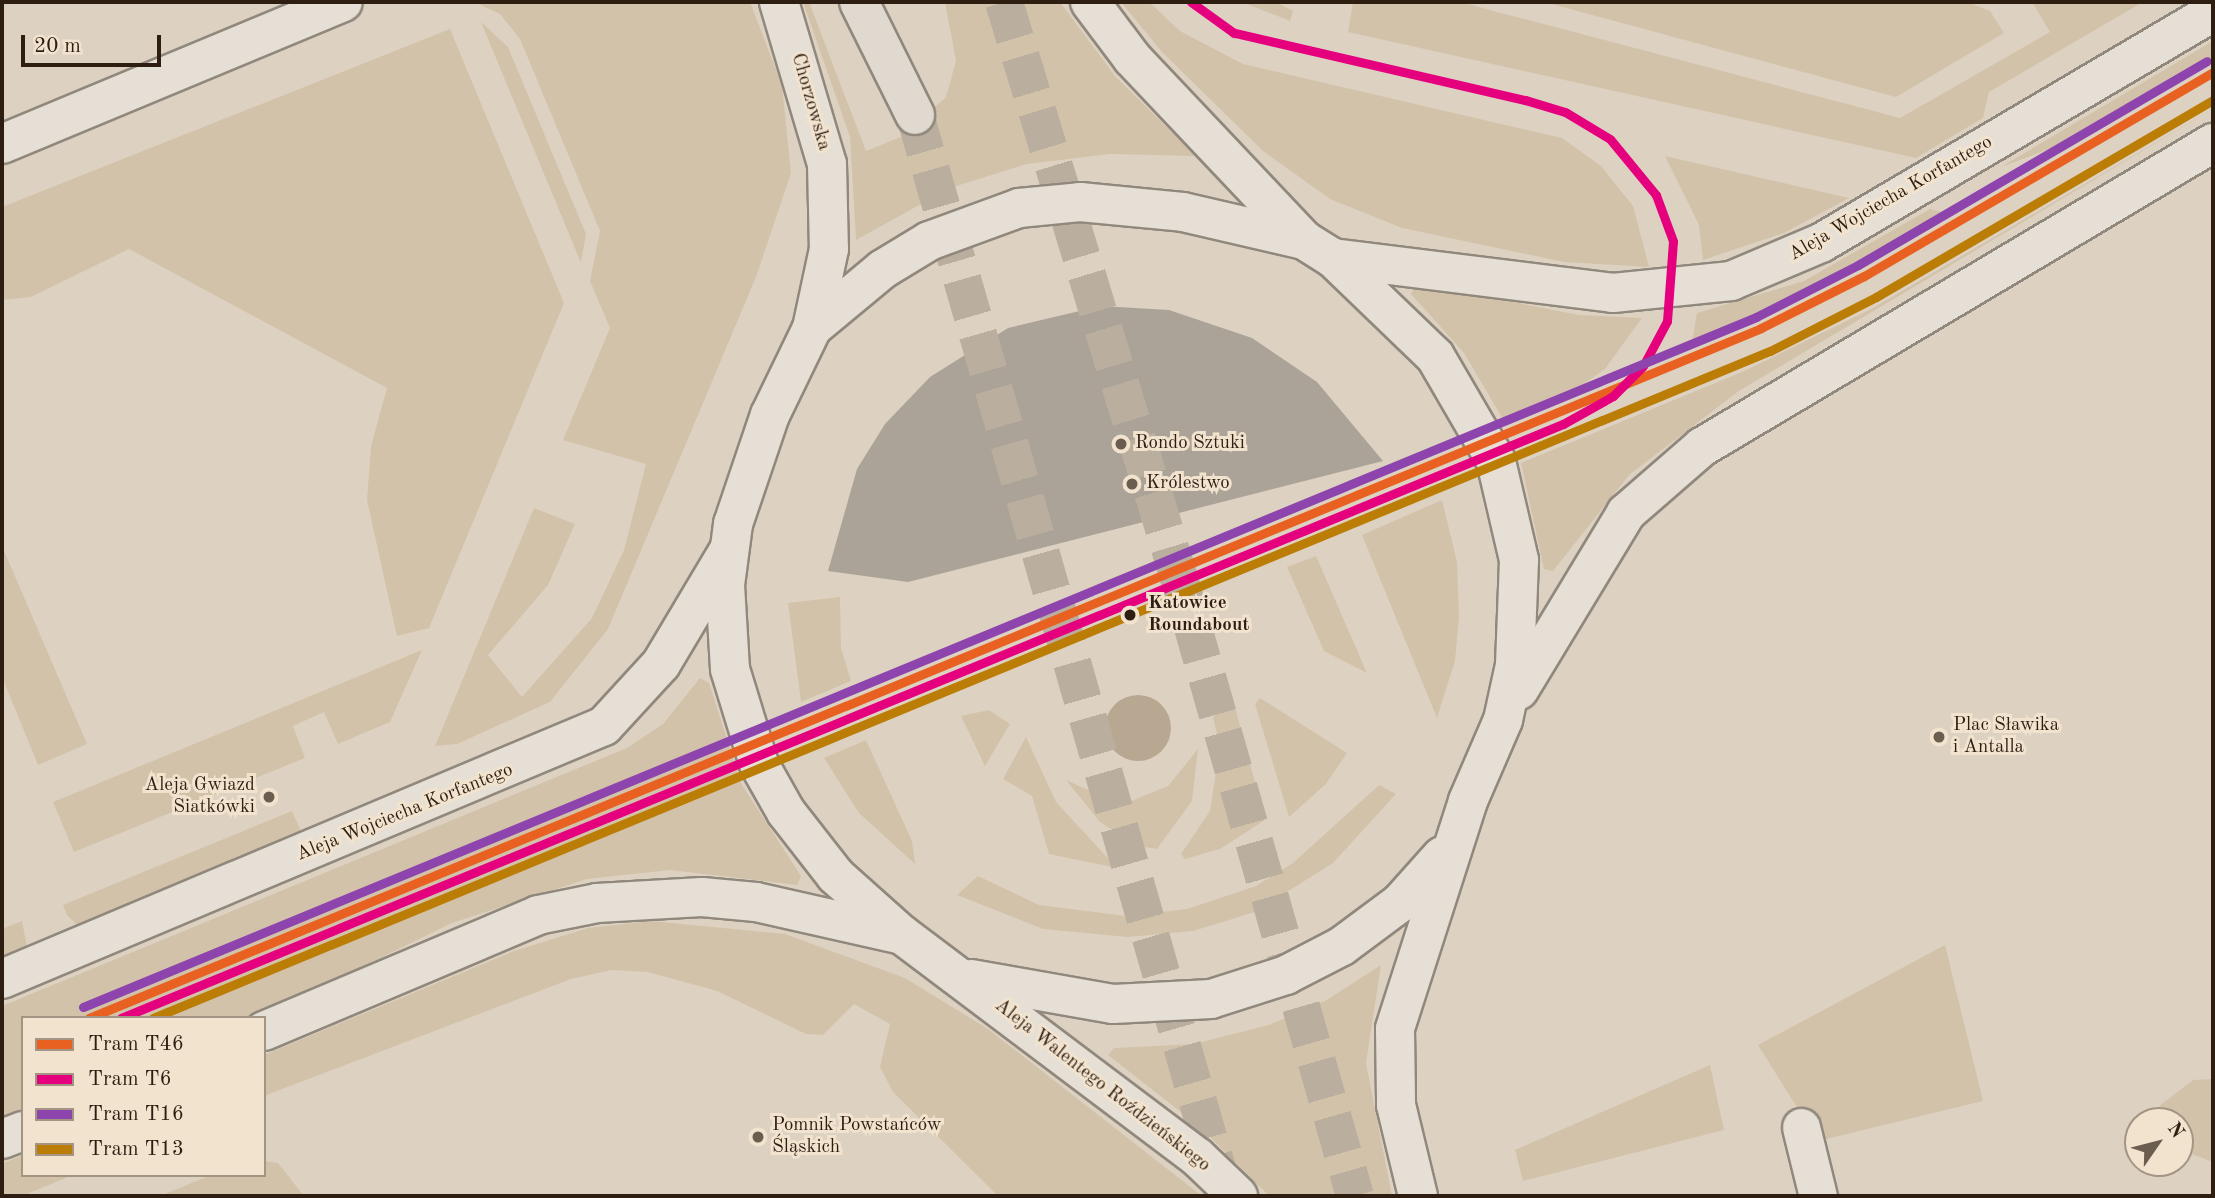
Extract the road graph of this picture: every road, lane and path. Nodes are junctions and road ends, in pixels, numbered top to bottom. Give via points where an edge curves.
1 (343, 2) edge
2 (779, 2) edge
3 (859, 2) edge
4 (887, 2) edge
5 (1090, 2) edge
6 (2213, 12) edge
7 (2213, 143) edge
8 (2, 144) edge
9 (1318, 249) junction
10 (812, 328) junction
11 (729, 550) junction
12 (1503, 720) junction
13 (1454, 842) junction
14 (902, 935) junction
15 (965, 978) junction
16 (2, 979) edge
17 (266, 1030) edge
18 (1801, 1127) dead end
19 (21, 1131) edge
20 (2, 1139) edge
21 (1237, 1196) edge
22 (1418, 1196) edge
23 (1818, 1196) edge

1 - 8 main road
2 - 10 main road, Chorzowska via 827,164 829,249
3 - 4 main road via 915,115
5 - 9 main road via 1132,58
6 - 9 main road, Aleja Wojciecha Korfantego via 1821,243 1731,281 1613,293
7 - 12 main road via 1751,415 1661,479 1626,513
9 - 10 main road, Aleja Wojciecha Korfantego via 1170,211 1080,202 1019,208 929,241 883,269
9 - 12 main road via 1435,356 1496,461 1519,573 1515,665
10 - 11 main road, Chorzowska via 746,479
11 - 14 main road via 730,669 759,764 809,845
11 - 16 main road, Aleja Wojciecha Korfantego via 638,696 593,733
12 - 13 main road
13 - 15 main road via 1374,926 1315,962 1250,988 1166,1006 1113,1004
13 - 22 main road via 1395,1029 1396,1105
14 - 15 main road, Aleja Walentego Roździeńskiego
14 - 17 main road via 756,902 702,897 597,903 538,915
15 - 21 main road, Aleja Walentego Roździeńskiego via 1197,1157
18 - 23 street
19 - 20 main road

